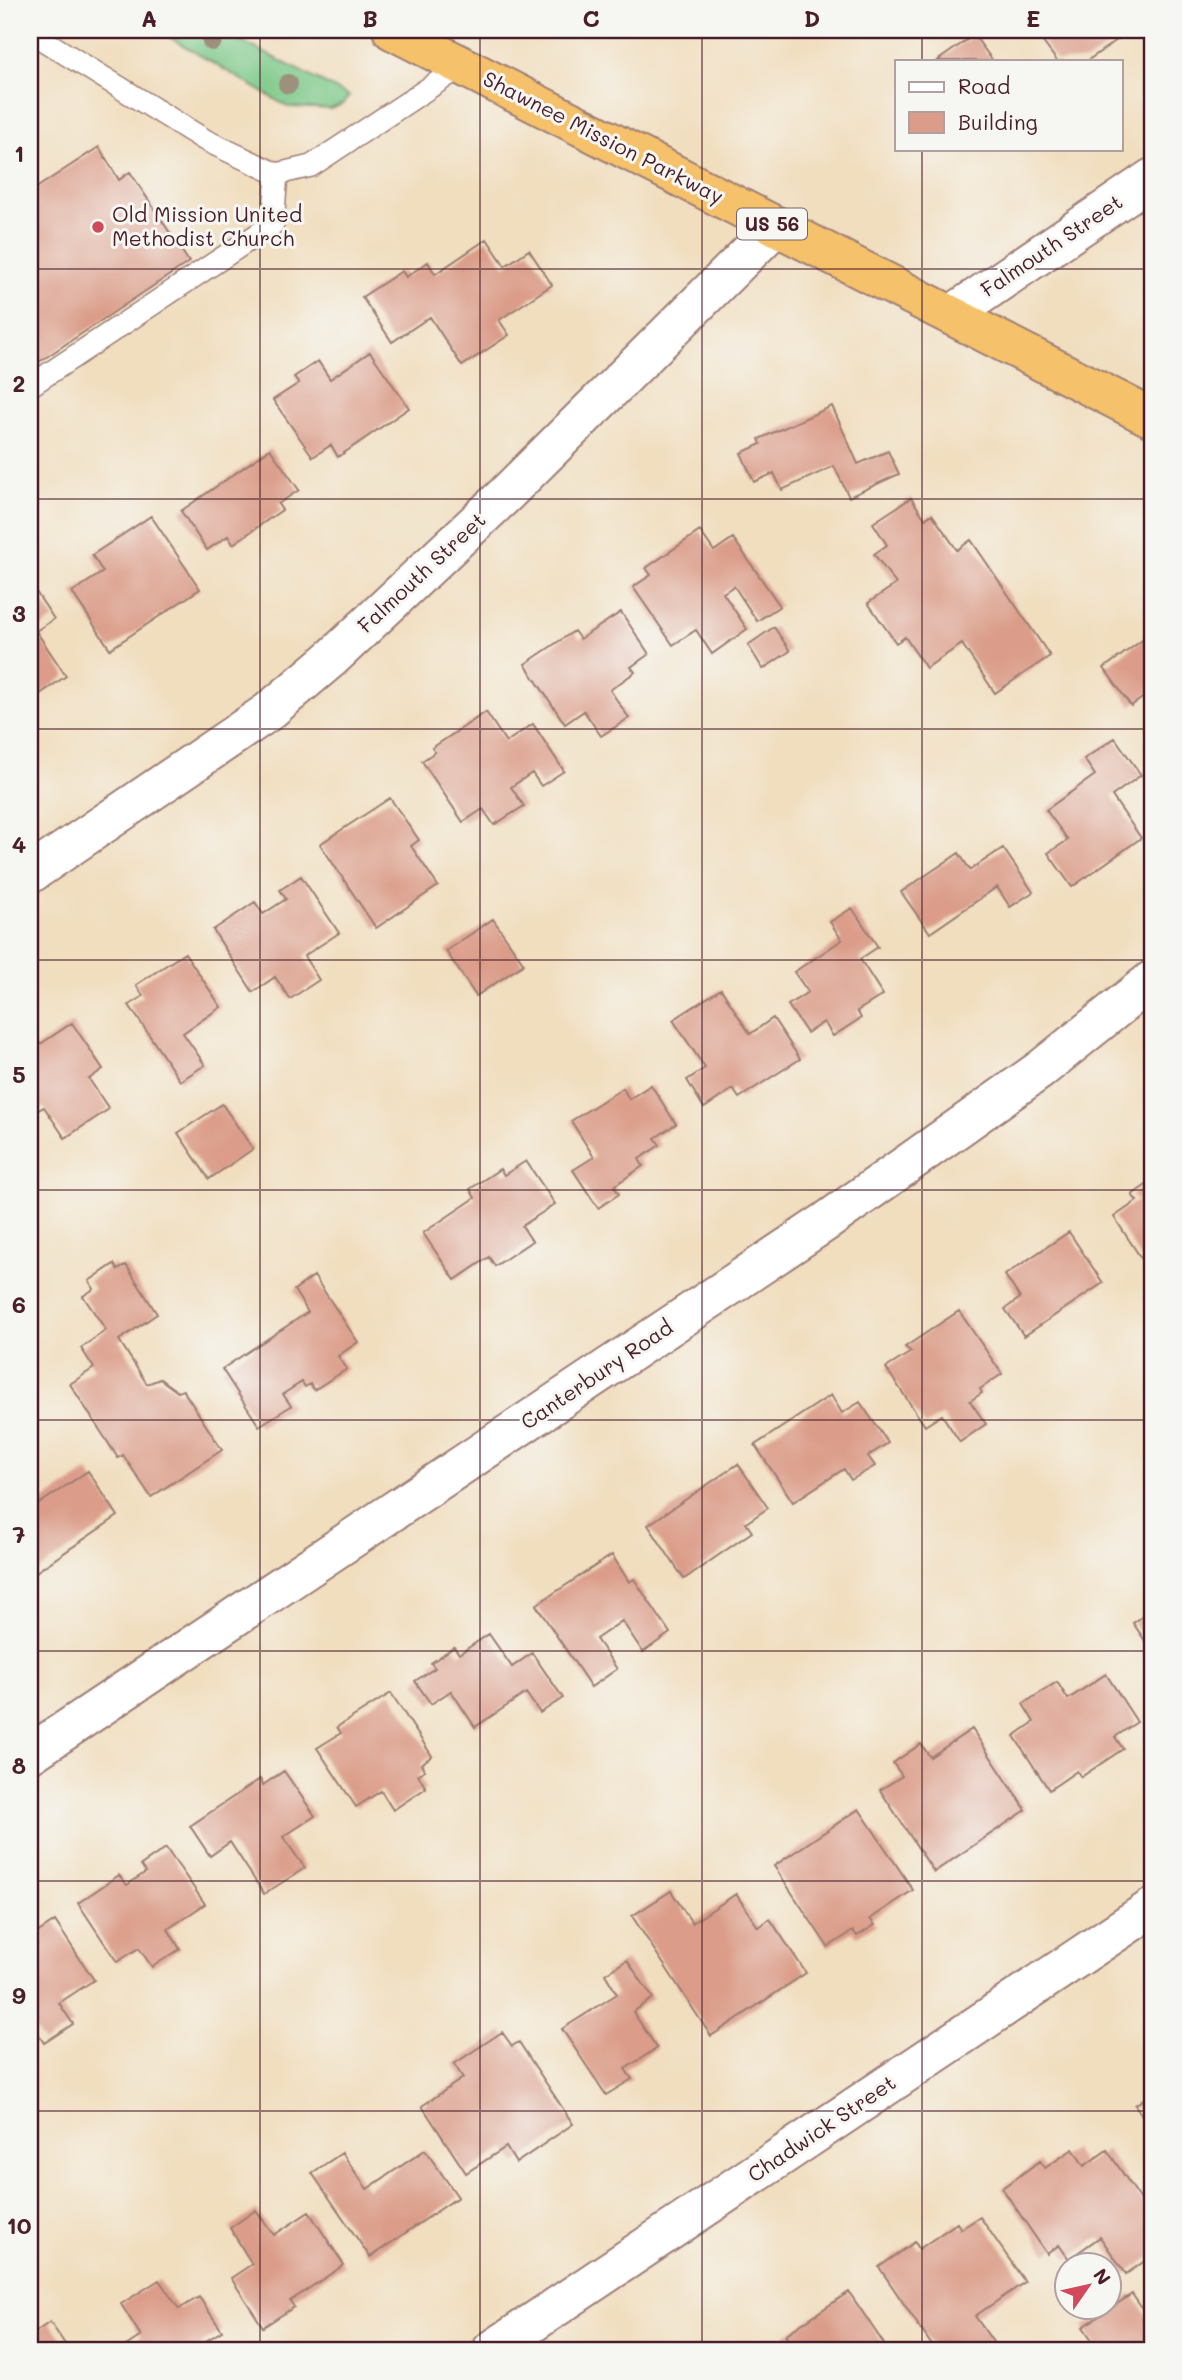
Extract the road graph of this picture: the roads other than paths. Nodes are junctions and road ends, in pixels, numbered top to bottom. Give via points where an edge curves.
1 (392, 30) edge
2 (30, 32) edge
3 (462, 66) junction
4 (277, 174) junction
5 (1152, 178) edge
6 (776, 226) junction
7 (951, 315) junction
8 (30, 386) edge
9 (1152, 418) edge
10 (30, 874) edge
11 (1152, 980) edge
12 (30, 1754) edge
13 (1152, 1908) edge
14 (492, 2350) edge

1 - 3 highway, Shawnee Mission Parkway / US 56
2 - 4 lane via 205,140
3 - 4 lane via 311,166
3 - 6 highway, Shawnee Mission Parkway / US 56
4 - 8 lane via 274,223
5 - 7 street, Falmouth Street
6 - 7 highway, Shawnee Mission Parkway / US 56
6 - 10 street, Falmouth Street via 505,495 333,657 268,712
7 - 9 highway, Shawnee Mission Parkway / US 56
11 - 12 street, Canterbury Road via 1040,1070 827,1221
13 - 14 street, Chadwick Street

